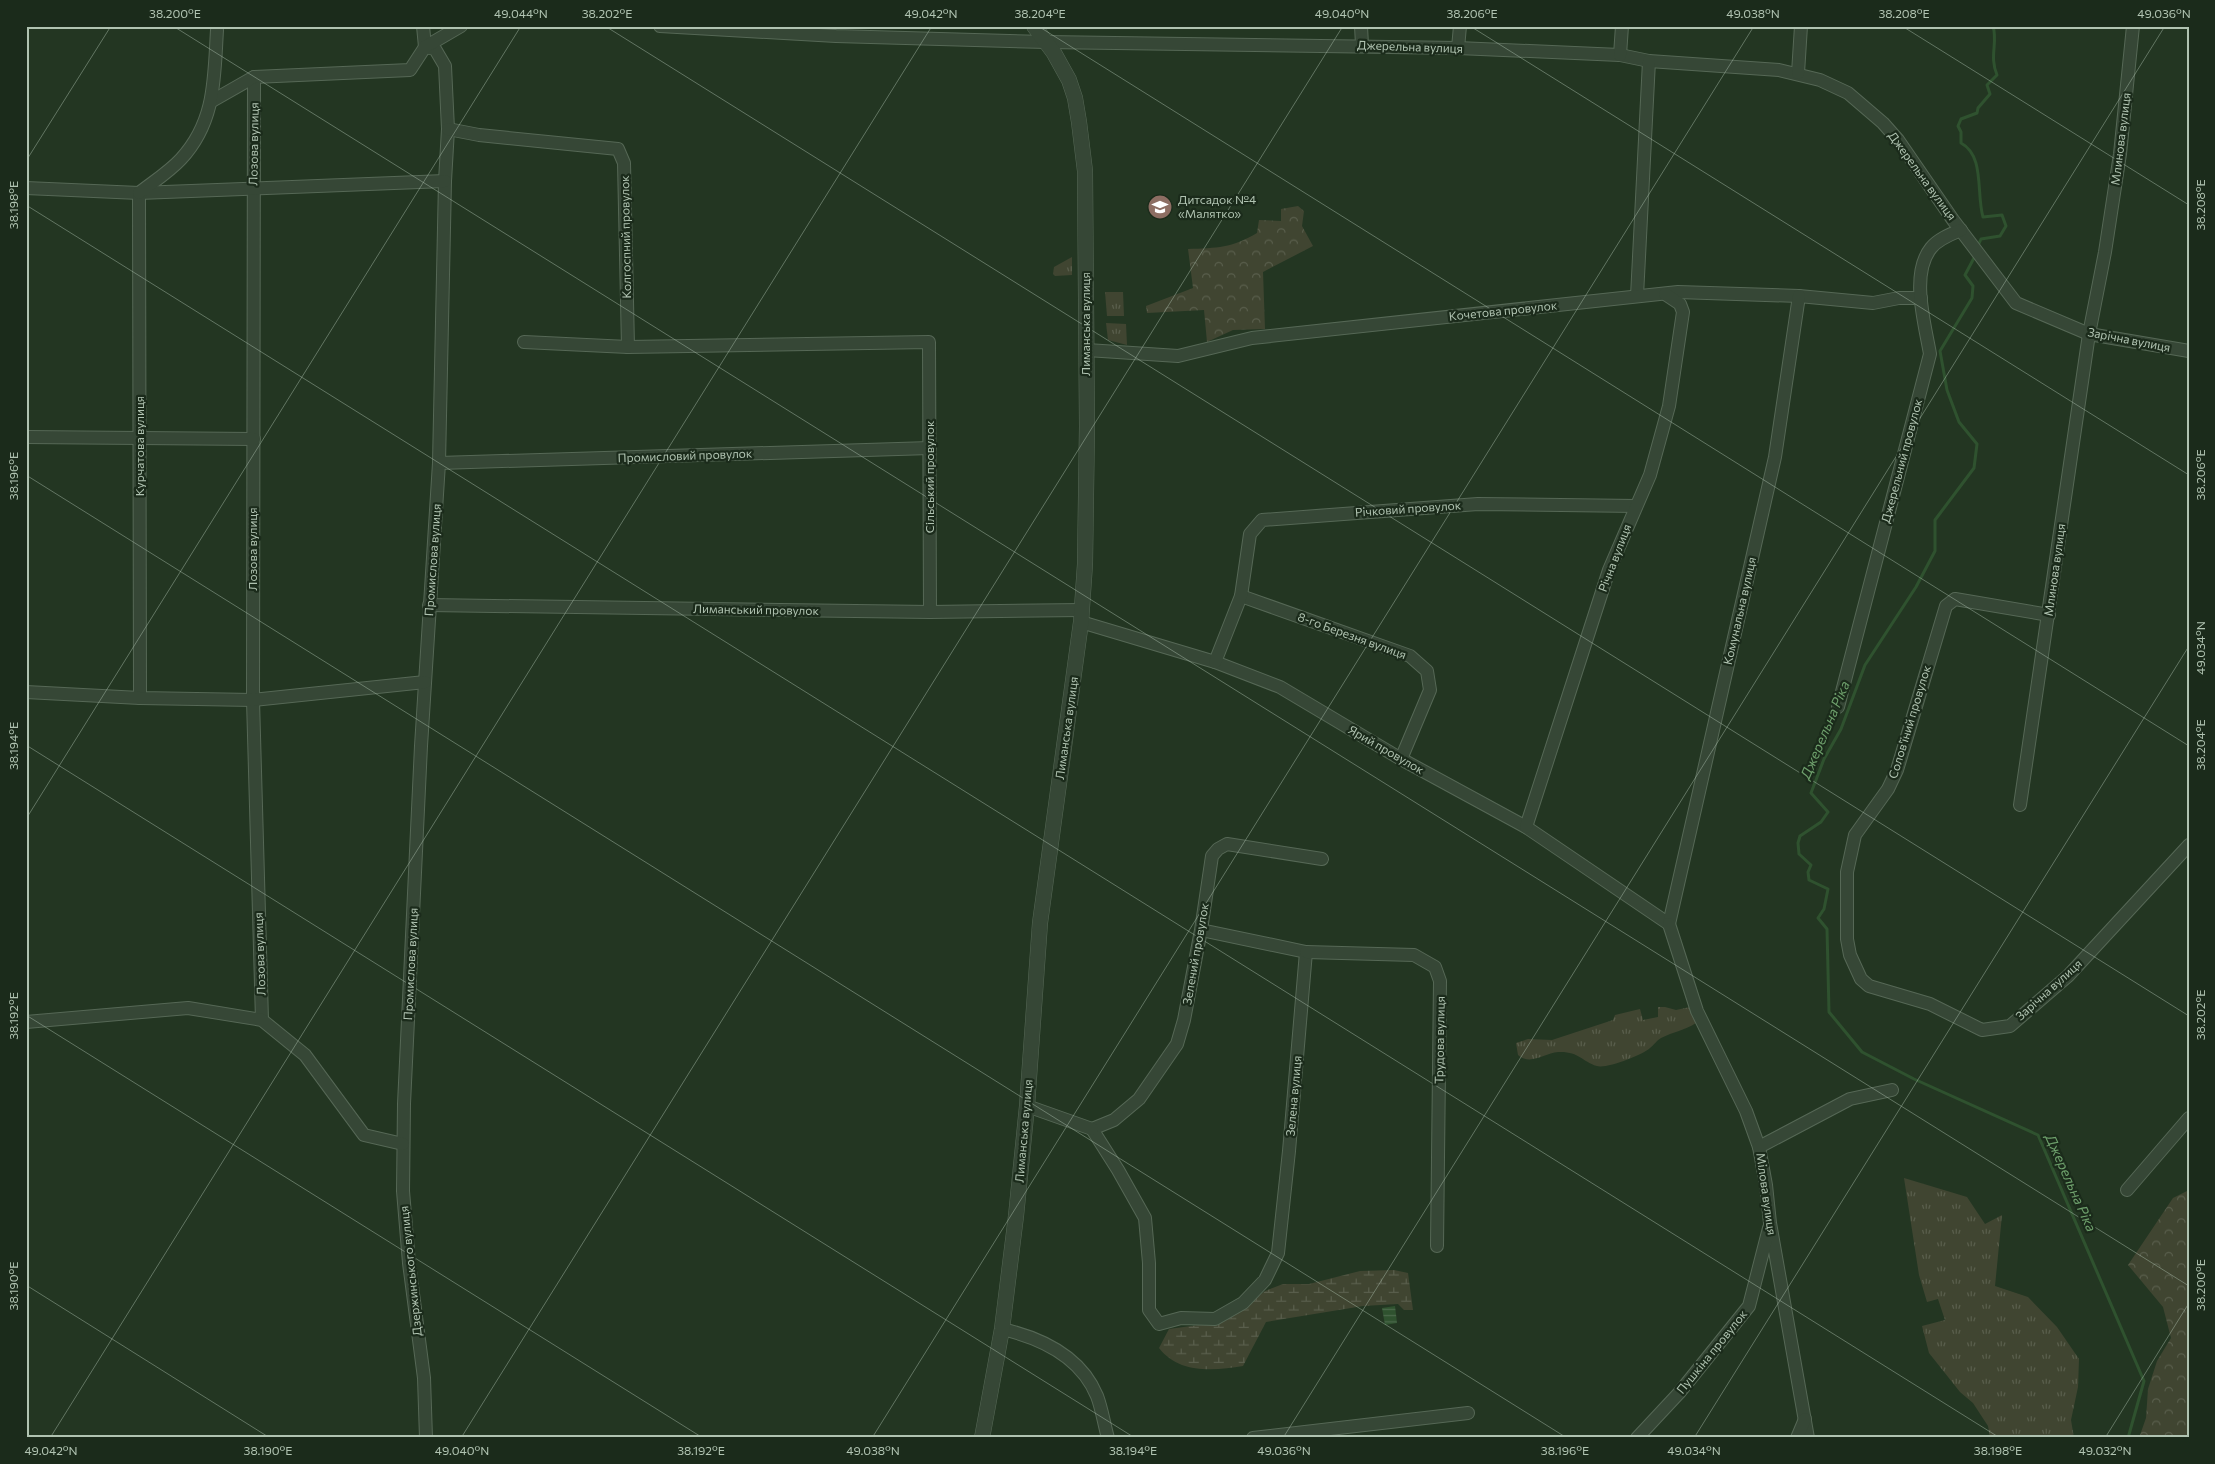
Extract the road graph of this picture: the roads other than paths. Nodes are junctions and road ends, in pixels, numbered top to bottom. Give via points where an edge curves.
1 (423, 26) edge
2 (461, 26) edge
3 (660, 26) edge
4 (1034, 26) edge
5 (1361, 26) edge
6 (1460, 26) edge
7 (1622, 26) edge
8 (1801, 26) edge
9 (2133, 26) edge
10 (217, 30) dead end
11 (836, 31) edge
12 (1046, 42) junction
13 (1362, 45) junction
14 (425, 47) junction
15 (1458, 48) junction
16 (1620, 55) junction
17 (1649, 62) junction
18 (1798, 73) junction
19 (254, 77) junction
20 (212, 101) junction
21 (448, 128) junction
22 (445, 181) junction
23 (26, 188) edge
24 (253, 190) junction
25 (139, 193) junction
26 (1963, 233) junction
27 (1979, 254) joint
28 (1665, 294) junction
29 (1637, 296) junction
30 (1799, 296) junction
31 (1921, 298) junction
32 (2089, 334) junction
33 (524, 342) dead end
34 (628, 347) junction
35 (1087, 350) junction
36 (2189, 351) edge
37 (26, 437) edge
38 (140, 439) junction
39 (254, 439) junction
40 (930, 448) junction
41 (439, 463) junction
42 (1636, 506) junction
43 (1241, 596) junction
44 (429, 605) junction
45 (930, 612) junction
46 (2048, 615) junction
47 (1082, 616) junction
48 (1215, 662) junction
49 (425, 682) junction
50 (26, 692) edge
51 (140, 698) junction
52 (253, 700) junction
53 (1838, 707) dead end
54 (1401, 759) junction
55 (2020, 805) dead end
56 (1526, 827) junction
57 (2189, 845) edge
58 (1322, 859) dead end
59 (1669, 924) junction
60 (1201, 930) junction
61 (1306, 952) junction
62 (1854, 964) joint
63 (262, 1020) junction
64 (26, 1022) edge
65 (1892, 1090) dead end
66 (404, 1104) joint
67 (1027, 1106) junction
68 (2189, 1118) edge
69 (1092, 1129) junction
70 (404, 1144) junction
71 (1759, 1148) junction
72 (2127, 1190) dead end
73 (1770, 1223) junction
74 (1437, 1246) dead end
75 (1002, 1329) junction
76 (1468, 1413) dead end
77 (1805, 1419) junction
78 (426, 1438) edge
79 (982, 1438) edge
80 (1108, 1438) edge
81 (1253, 1438) edge
82 (1637, 1438) edge
83 (1797, 1438) edge
84 (1808, 1438) edge

1 - 14 street
2 - 14 street
3 - 11 street, Джерельна вулиця
4 - 12 street, Лиманська вулиця
5 - 13 street
6 - 15 street
7 - 16 street
8 - 18 street
9 - 32 street, Млинова вулиця via 2120,154
10 - 20 street
11 - 12 street, Джерельна вулиця
12 - 13 street, Джерельна вулиця
12 - 35 street, Лиманська вулиця via 1069,80 1080,122 1085,171
13 - 15 street, Джерельна вулиця
14 - 19 street via 410,70
14 - 21 street, Промислова вулиця via 435,49 445,66
15 - 16 street, Джерельна вулиця
16 - 17 street, Джерельна вулиця
17 - 18 street, Джерельна вулиця
17 - 29 street
18 - 26 street, Джерельна вулиця via 1848,93 1883,123 1912,158
19 - 20 street
19 - 24 street, Лозова вулиця
20 - 25 street via 201,132 181,160
21 - 22 street, Промислова вулиця
21 - 34 street, Колгоспний провулок via 480,135 618,149 624,163
22 - 24 street
22 - 41 street, Промислова вулиця
23 - 25 street
24 - 25 street
24 - 39 street, Лозова вулиця
25 - 38 street, Курчатова вулиця
26 - 27 street, Джерельна вулиця
26 - 31 street, Джерельний провулок via 1945,236 1931,248 1923,265
27 - 32 street, Зарічна вулиця via 2016,303
28 - 29 street, Кочетова провулок
28 - 30 street, Кочетова провулок
28 - 42 street, Річна вулиця via 1680,304 1683,312 1669,406 1650,475
29 - 35 street, Кочетова провулок via 1252,338 1178,356
30 - 31 street, Кочетова провулок via 1873,303
30 - 59 street, Комунальна вулиця via 1775,457
31 - 53 street, Джерельний провулок via 1930,354
32 - 36 street, Зарічна вулиця
32 - 46 street, Млинова вулиця
33 - 34 street
34 - 40 street, Сільський провулок via 930,342
35 - 47 street, Лиманська вулиця
37 - 38 street
38 - 39 street
38 - 51 street, Курчатова вулиця
39 - 52 street, Лозова вулиця
40 - 41 street, Промисловий провулок
40 - 45 street, Сільський провулок
41 - 44 street, Промислова вулиця
42 - 43 street, Річковий провулок via 1478,504 1262,520 1250,534
42 - 56 street, Річна вулиця via 1609,570
43 - 48 street, Річковий провулок
43 - 54 street, 8-го Березня вулиця via 1410,656 1427,671 1430,690
44 - 45 street, Лиманський провулок
44 - 49 street, Промислова вулиця
45 - 47 street, Лиманський провулок
46 - 55 street, Млинова вулиця
46 - 62 street, Солов'їний провулок via 1954,599 1946,606 1897,770 1888,789 1855,835 1847,872 1847,939
47 - 48 street, Ярий провулок
47 - 67 street, Лиманська вулиця via 1040,923
48 - 54 street, Ярий провулок via 1280,687
49 - 52 street
49 - 66 street, Промислова вулиця
50 - 51 street
51 - 52 street
52 - 63 street, Лозова вулиця
54 - 56 street, Ярий провулок
56 - 59 street, Ярий провулок
57 - 62 street, Зарічна вулиця via 2068,976 2010,1026 1982,1030 1930,1004 1869,986 1861,979
58 - 60 street, Зелений провулок via 1227,844 1218,849 1212,856
59 - 71 street, Мілова вулиця via 1697,1011 1746,1111
60 - 61 street
60 - 69 street, Зелений провулок via 1177,1044 1139,1099 1114,1120
61 - 69 street, Зелена вулиця via 1290,1151 1278,1253 1265,1280 1244,1302 1215,1319 1181,1318 1159,1324 1149,1310 1149,1263 1144,1218
61 - 74 street, Трудова вулиця via 1414,956 1435,967 1440,981
63 - 64 street via 188,1008
63 - 70 street via 305,1055 364,1136
65 - 71 street via 1850,1099
66 - 70 street, Дзержинського вулиця
67 - 69 street
67 - 75 street, Лиманська вулиця
68 - 72 street
70 - 78 street, Дзержинського вулиця via 403,1192 424,1378
71 - 73 street, Мілова вулиця
73 - 77 street, Мілова вулиця
73 - 82 street, Пушкіна провулок via 1749,1306 1679,1393
75 - 79 street, Лиманська вулиця
75 - 80 street via 1040,1341 1072,1360 1088,1378 1097,1397
76 - 81 street
77 - 83 street
77 - 84 street, Мілова вулиця

